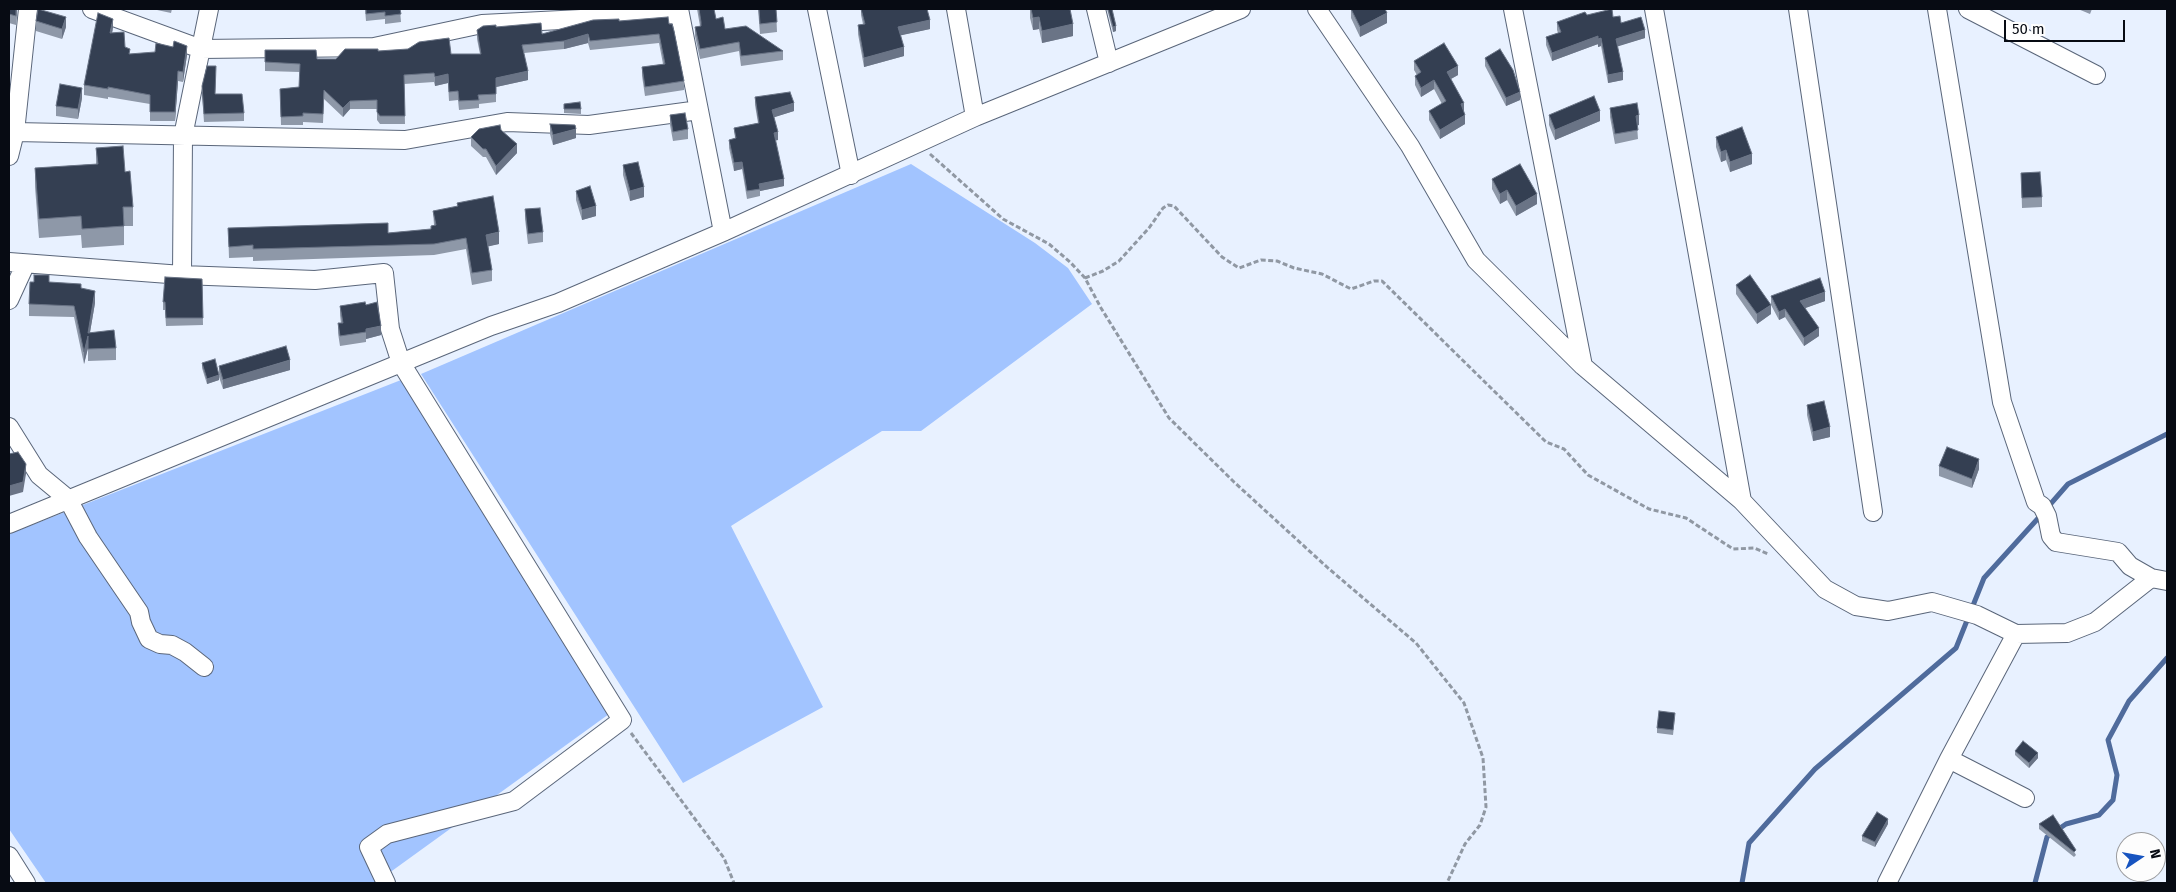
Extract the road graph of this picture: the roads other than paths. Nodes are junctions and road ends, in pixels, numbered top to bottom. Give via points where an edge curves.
1 (28, 9) edge
2 (92, 9) edge
3 (209, 9) edge
4 (817, 9) edge
5 (956, 9) edge
6 (1096, 9) edge
7 (1317, 9) edge
8 (1513, 9) edge
9 (1654, 9) edge
10 (1798, 9) edge
11 (1936, 9) edge
12 (1968, 9) edge
13 (1237, 10) edge
14 (679, 12) edge
15 (201, 50) junction
16 (1109, 63) junction
17 (2096, 75) dead end
18 (698, 110) junction
19 (975, 117) junction
20 (15, 132) junction
21 (183, 136) junction
22 (9, 156) edge
23 (851, 175) junction
24 (723, 232) junction
25 (17, 263) edge
26 (182, 275) junction
27 (9, 300) edge
28 (401, 363) junction
29 (1583, 366) junction
30 (9, 427) edge
31 (68, 498) junction
32 (1742, 501) junction
33 (1872, 512) dead end
34 (9, 524) edge
35 (2159, 580) edge
36 (2016, 634) junction
37 (204, 667) dead end
38 (1949, 759) junction
39 (2025, 798) dead end
40 (9, 856) edge
41 (26, 883) edge
42 (386, 883) edge
43 (1887, 883) edge

1 - 20 street
2 - 15 street
3 - 15 street
4 - 23 street
5 - 19 street
6 - 16 street
7 - 29 street via 1410,146 1476,260
8 - 29 street
9 - 32 street
10 - 33 street
11 - 35 street via 2002,402 2051,536 2056,542 2118,552 2130,566
12 - 17 street
13 - 16 street
14 - 15 street via 482,24 374,46
14 - 18 street
15 - 21 street
16 - 19 street
18 - 21 street via 589,125 507,122 406,140
18 - 24 street
19 - 23 street
20 - 21 street
20 - 22 street
21 - 26 street
23 - 24 street
24 - 28 street via 558,303
25 - 26 street
25 - 27 street
26 - 28 street via 315,280 384,273 390,329
28 - 31 street
28 - 42 street via 622,720 514,801 387,834 369,847
29 - 32 street
30 - 31 street via 39,475
31 - 34 street
31 - 37 street via 88,536 139,612 149,639 186,652
32 - 36 street via 1825,589 1856,606 1888,611 1932,602 1977,615
35 - 36 street via 2095,622 2067,633
36 - 38 street
38 - 39 street
38 - 43 street
40 - 41 street

